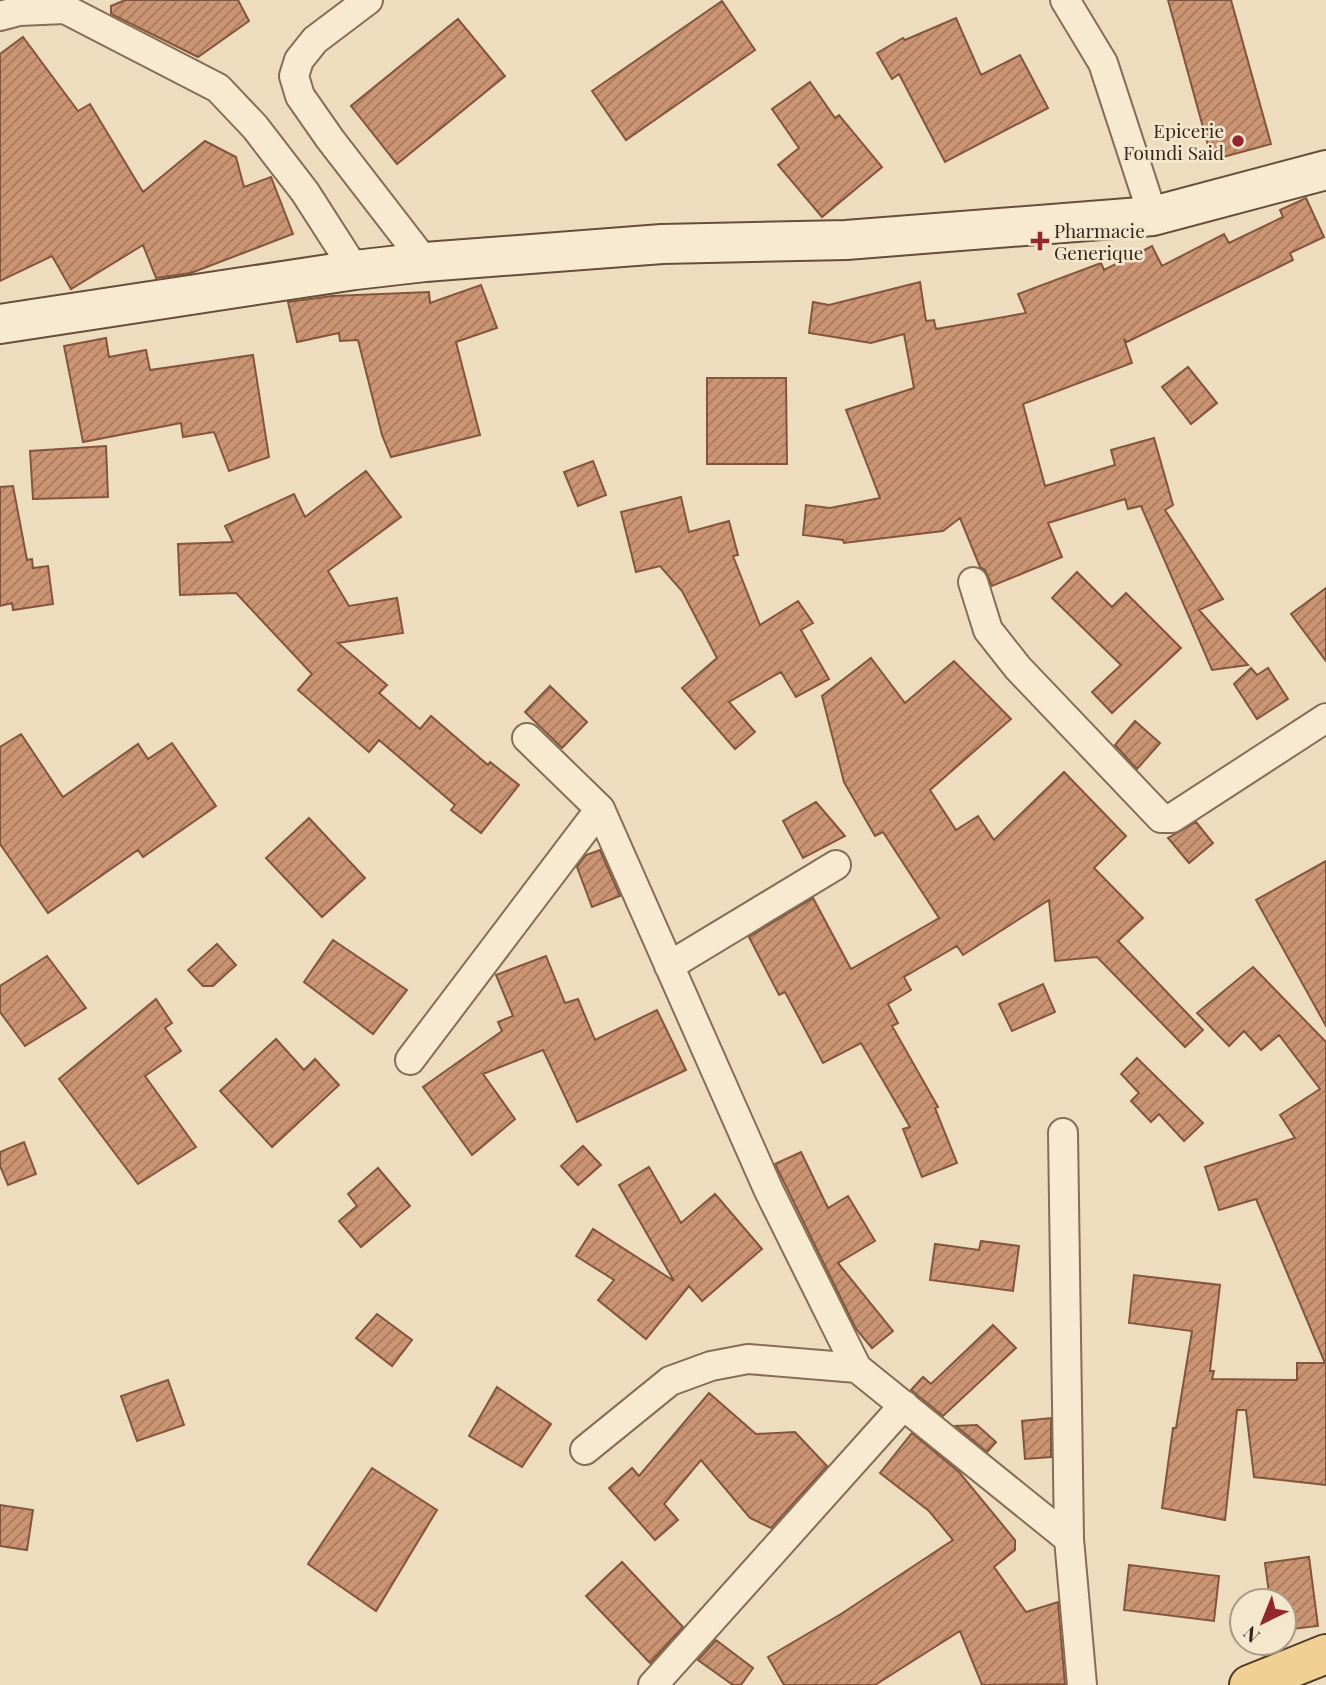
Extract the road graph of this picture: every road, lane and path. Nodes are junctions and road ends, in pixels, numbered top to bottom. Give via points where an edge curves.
1 (368, 0) edge
2 (1065, 0) edge
3 (63, 5) edge
4 (0, 16) edge
5 (1326, 170) edge
6 (1153, 216) junction
7 (425, 262) junction
8 (355, 270) junction
9 (0, 324) edge
10 (973, 582) dead end
11 (1326, 718) edge
12 (527, 738) dead end
13 (600, 809) junction
14 (836, 865) dead end
15 (669, 966) junction
16 (411, 1060) dead end
17 (1063, 1133) dead end
18 (858, 1368) junction
19 (904, 1405) junction
20 (585, 1450) dead end
21 (1069, 1539) junction
22 (1326, 1654) edge
23 (653, 1685) edge
24 (1082, 1685) edge
25 (1249, 1685) edge

1 - 7 street via 315,40 299,60 295,76 300,96 330,139
2 - 6 street via 1103,63
3 - 4 street
3 - 8 street via 218,88 305,192
5 - 6 main road
6 - 7 main road via 846,240 662,243
7 - 8 main road
8 - 9 main road
10 - 11 street via 988,630 1018,668 1161,818 1172,818
12 - 13 street
13 - 15 street
13 - 16 street
14 - 15 street
15 - 18 street via 769,1191
17 - 21 street
18 - 19 street
18 - 20 street via 748,1359 712,1366 670,1381
19 - 21 street
19 - 23 street
21 - 24 street
22 - 25 main road

